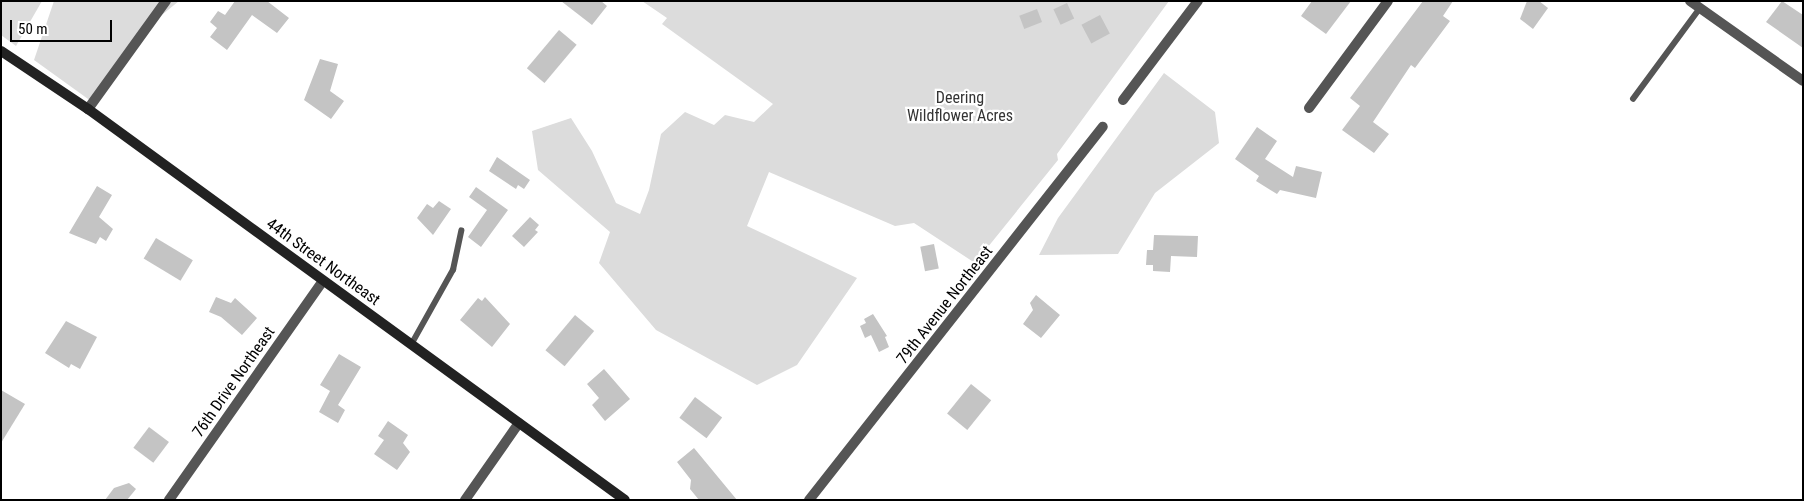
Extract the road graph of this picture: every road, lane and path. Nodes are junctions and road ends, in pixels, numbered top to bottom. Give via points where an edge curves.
1 (166, 1) edge
2 (1198, 1) edge
3 (1388, 1) edge
4 (1690, 1) edge
5 (1700, 8) junction
6 (1, 51) edge
7 (1803, 81) edge
8 (1634, 99) dead end
9 (1123, 100) dead end
10 (1309, 108) dead end
11 (88, 109) junction
12 (1102, 127) dead end
13 (461, 231) dead end
14 (323, 281) junction
15 (411, 345) junction
16 (519, 423) junction
17 (169, 500) edge
18 (465, 500) edge
19 (625, 500) edge
20 (809, 500) edge

1 - 11 street
2 - 9 street
3 - 10 street
4 - 5 street
5 - 7 street
5 - 8 lane
6 - 11 street, 44th Street Northeast
11 - 14 street, 44th Street Northeast
12 - 20 street, 79th Avenue Northeast
13 - 15 lane via 452,270
14 - 15 street, 44th Street Northeast
14 - 17 street, 76th Drive Northeast
15 - 16 street, 44th Street Northeast
16 - 18 street
16 - 19 street, 44th Street Northeast

